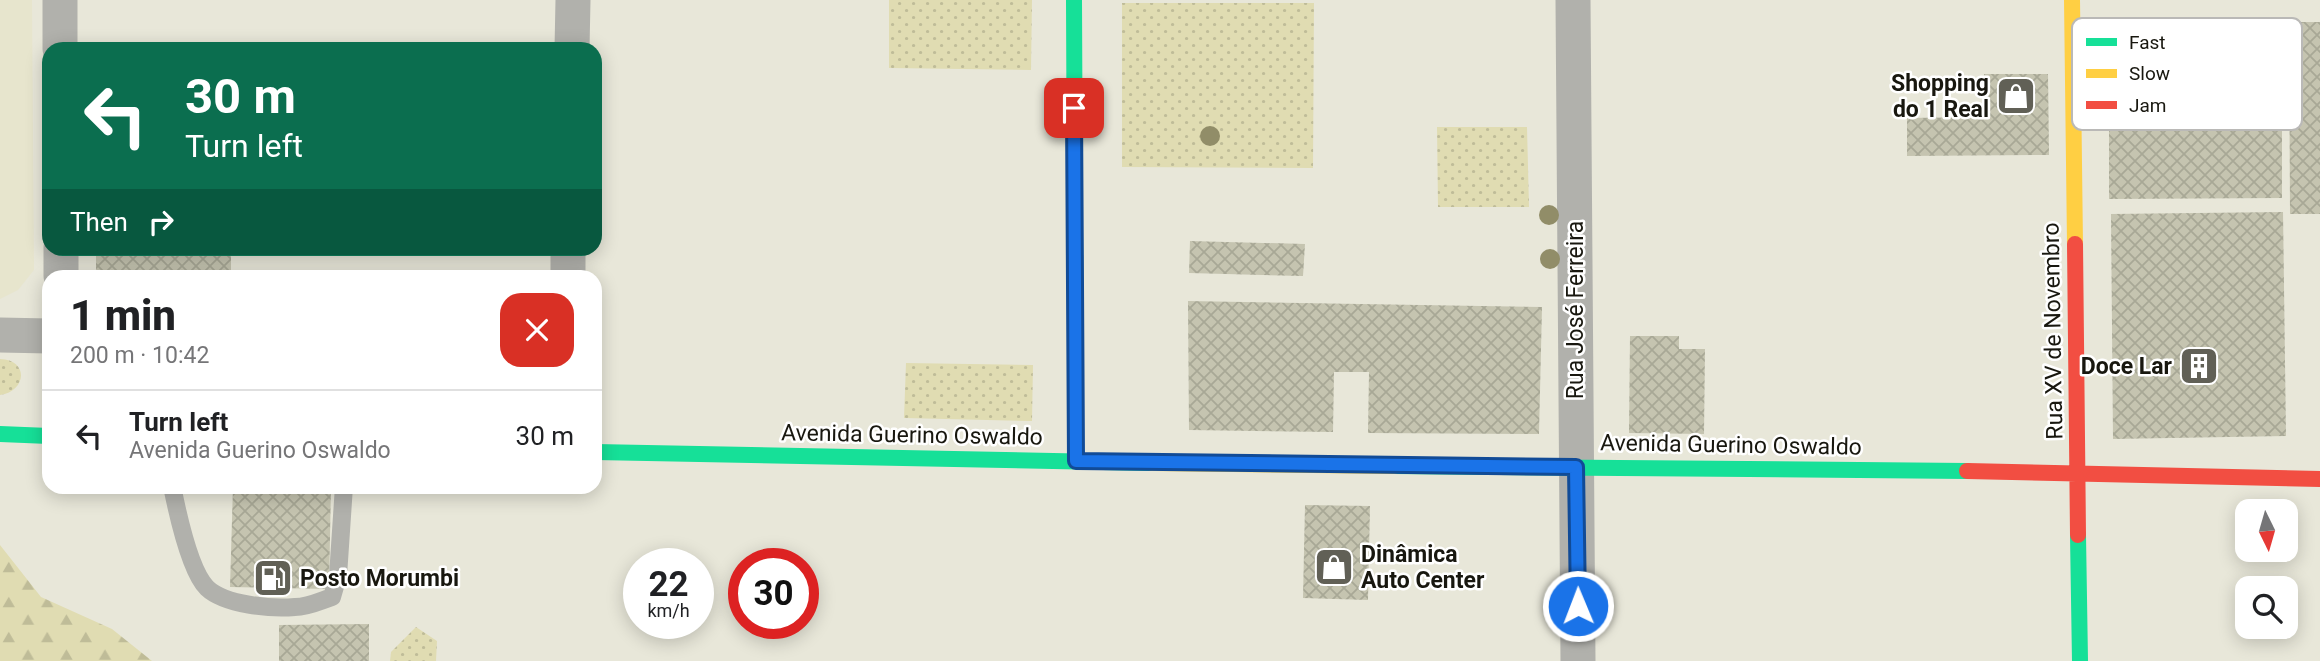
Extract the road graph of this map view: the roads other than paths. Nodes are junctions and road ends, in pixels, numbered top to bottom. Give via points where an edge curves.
1 (60, 0) edge
2 (573, 0) edge
3 (1074, 0) edge
4 (1573, 0) edge
5 (2073, 0) edge
6 (2073, 18) edge
7 (61, 42) edge
8 (572, 42) edge
9 (2074, 130) edge
10 (0, 335) edge
11 (42, 336) edge
12 (0, 434) edge
13 (42, 436) edge
14 (602, 452) edge
15 (1076, 461) junction
16 (1576, 467) junction
17 (2077, 472) junction
18 (2320, 479) edge
19 (174, 494) edge
20 (343, 494) edge
21 (1578, 661) edge
22 (2080, 661) edge

1 - 7 street
2 - 8 street
3 - 15 street
4 - 16 street, Rua José Ferreira
5 - 6 street, Rua XV de Novembro
9 - 17 street, Rua XV de Novembro
10 - 11 street
12 - 13 street
14 - 15 street, Avenida Guerino Oswaldo
15 - 16 street, Avenida Guerino Oswaldo
16 - 17 street, Avenida Guerino Oswaldo
16 - 21 street, Rua José Ferreira
17 - 18 street, Avenida Guerino Oswaldo
17 - 22 street, Rua XV de Novembro
19 - 20 lane via 188,548 207,587 237,602 297,607 331,597 338,576

